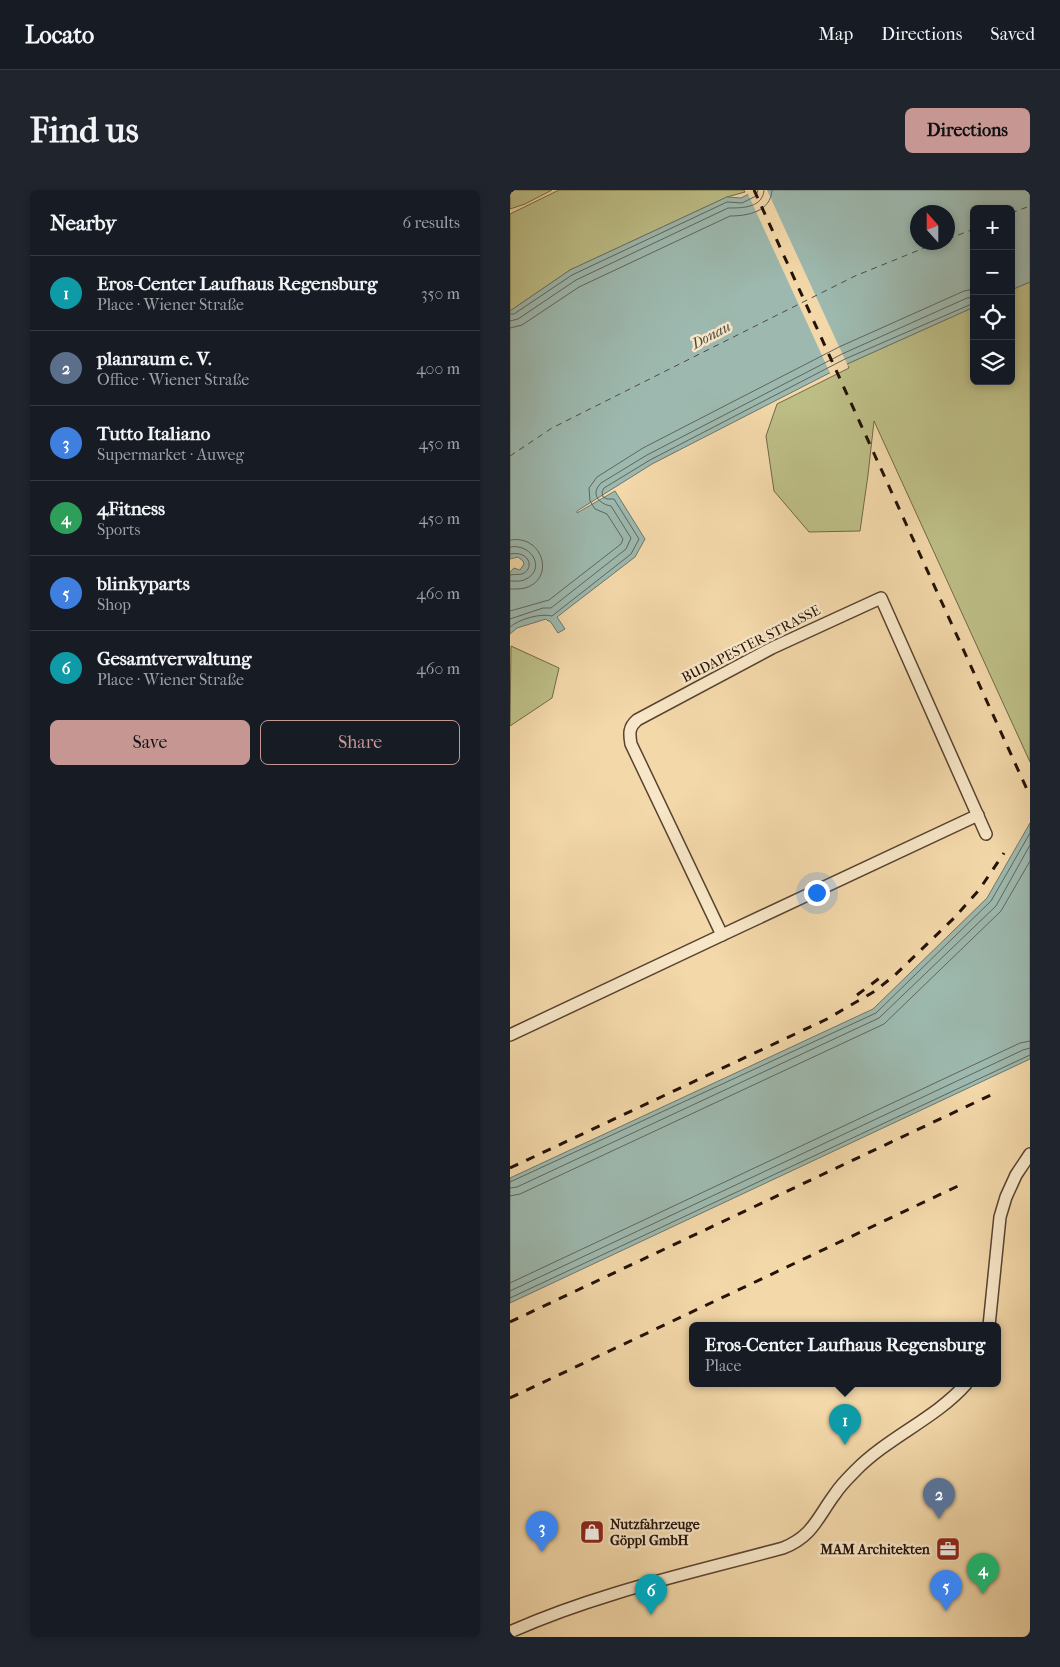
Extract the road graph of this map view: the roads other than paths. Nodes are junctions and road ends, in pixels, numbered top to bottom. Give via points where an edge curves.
1 (978, 815) junction
2 (986, 834) dead end
3 (722, 935) junction
4 (510, 1035) edge
5 (1030, 1154) edge
6 (989, 1322) edge
7 (963, 1387) edge
8 (510, 1632) edge

1 - 2 street, BUDAPESTER STRASSE
1 - 3 street
1 - 3 street, BUDAPESTER STRASSE via 881,598 789,641 637,720 629,734
3 - 4 street
5 - 6 street via 1013,1182 1000,1217
7 - 8 street via 954,1398 867,1458 834,1494 814,1527 794,1543 619,1592

